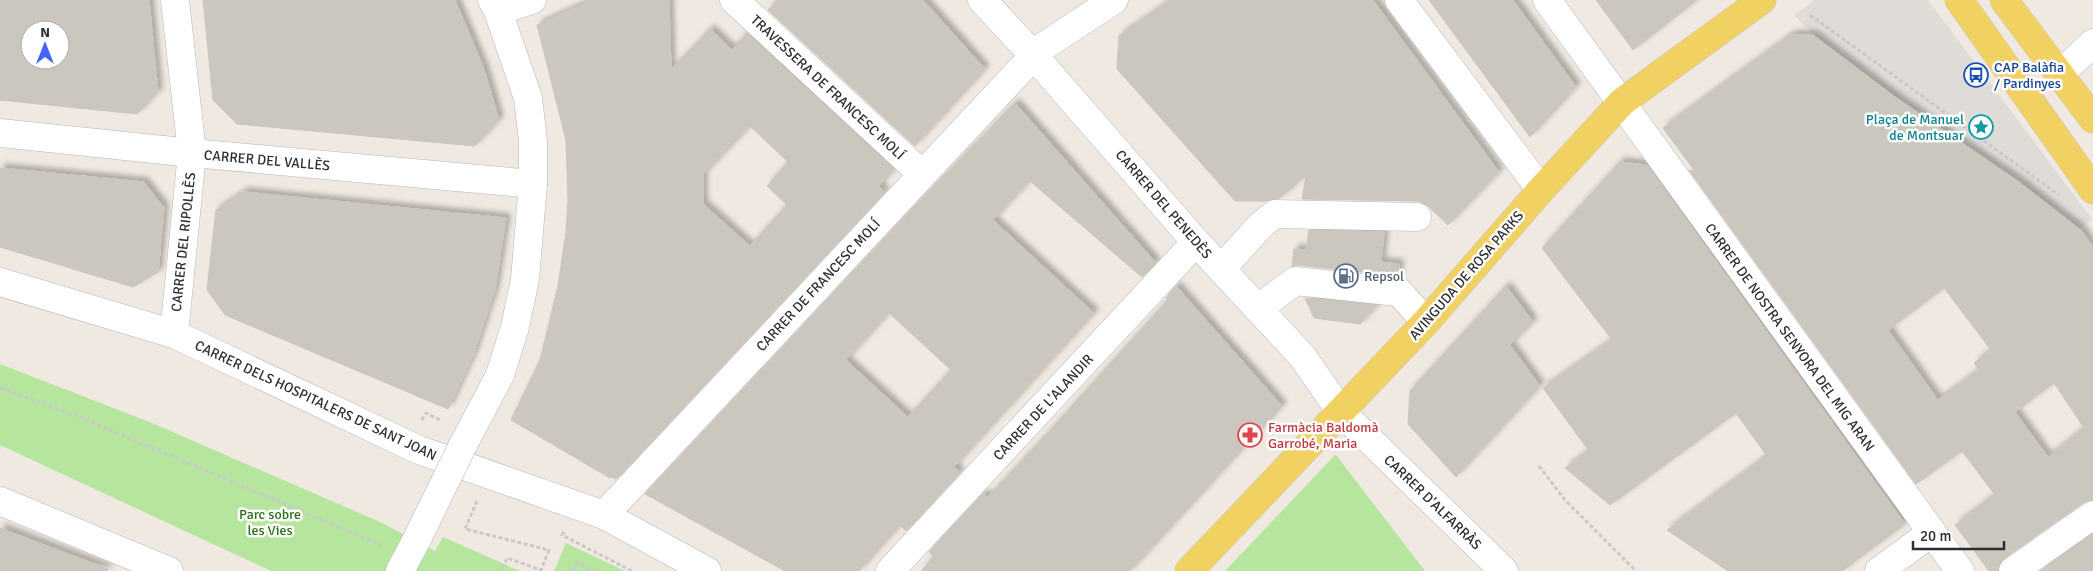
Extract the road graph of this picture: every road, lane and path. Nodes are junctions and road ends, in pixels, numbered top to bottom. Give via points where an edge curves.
1 (174, 0) edge
2 (532, 0) edge
3 (734, 0) edge
4 (982, 0) edge
5 (1114, 0) edge
6 (1399, 0) edge
7 (1547, 0) edge
8 (1762, 0) edge
9 (1959, 0) edge
10 (2004, 0) edge
11 (495, 6) edge
12 (1810, 15) dead end
13 (2093, 43) edge
14 (1034, 56) junction
15 (2059, 74) junction
16 (1622, 102) junction
17 (2093, 119) edge
18 (0, 133) edge
19 (192, 153) junction
20 (922, 174) junction
21 (533, 184) junction
22 (1541, 190) junction
23 (2093, 190) edge
24 (2062, 197) dead end
25 (1417, 217) dead end
26 (1196, 242) junction
27 (1221, 269) junction
28 (0, 282) edge
29 (1258, 309) junction
30 (1426, 322) junction
31 (174, 334) junction
32 (0, 388) edge
33 (1341, 412) junction
34 (416, 416) dead end
35 (457, 435) junction
36 (1539, 466) dead end
37 (0, 501) edge
38 (477, 501) dead end
39 (604, 515) junction
40 (2093, 515) edge
41 (565, 529) dead end
42 (1931, 533) junction
43 (383, 546) dead end
44 (169, 571) edge
45 (400, 571) edge
46 (501, 571) edge
47 (573, 571) edge
48 (593, 571) edge
49 (632, 571) edge
50 (707, 571) edge
51 (890, 571) edge
52 (1189, 571) edge
53 (1504, 571) edge
54 (1636, 571) edge
55 (1879, 571) edge
56 (1960, 571) edge
57 (2013, 571) edge

1 - 19 street, CARRER DEL RIPOLLÈS
2 - 11 street
3 - 20 street, TRAVESSERA DE FRANCESC MOLÍ
4 - 14 street, CARRER DEL PENEDÈS
5 - 14 street, CARRER DE FRANCESC MOLÍ via 1041,48
6 - 22 street
7 - 16 street, CARRER DE NOSTRA SENYORA DEL MIG ARAN
8 - 16 main road, AVINGUDA DE ROSA PARKS
9 - 23 main road
10 - 15 main road
11 - 21 street via 528,98
12 - 24 path
13 - 15 street
14 - 20 street, CARRER DE FRANCESC MOLÍ
14 - 26 street, CARRER DEL PENEDÈS
15 - 17 main road
16 - 22 main road, AVINGUDA DE ROSA PARKS
16 - 42 street, CARRER DE NOSTRA SENYORA DEL MIG ARAN
18 - 19 street, CARRER DEL VALLÈS
19 - 21 street, CARRER DEL VALLÈS
19 - 31 street, CARRER DEL RIPOLLÈS
20 - 39 street, CARRER DE FRANCESC MOLÍ
21 - 35 street via 525,278 515,327 500,375
22 - 30 main road, AVINGUDA DE ROSA PARKS
25 - 27 street via 1275,214
26 - 27 street, CARRER DEL PENEDÈS
26 - 51 street, CARRER DE L'ALANDIR
27 - 29 street, CARRER DEL PENEDÈS
28 - 31 street, CARRER DELS HOSPITALERS DE SANT JOAN
29 - 30 street via 1295,280 1398,292
29 - 33 street, CARRER DEL PENEDÈS via 1302,356
30 - 33 main road, AVINGUDA DE ROSA PARKS
31 - 39 street, CARRER DELS HOSPITALERS DE SANT JOAN via 419,450
32 - 43 path via 82,418
33 - 52 main road, AVINGUDA DE ROSA PARKS
33 - 53 street, CARRER D'ALFARRÀS
34 - 35 path via 423,420 426,413
35 - 45 street, bridge via 416,541
36 - 54 path via 1565,500
37 - 44 street
38 - 46 path via 465,529 549,550 541,570 507,558
39 - 50 street, CARRER DELS HOSPITALERS DE SANT JOAN
40 - 57 street
41 - 49 path via 562,535
42 - 55 street
42 - 56 street, CARRER DE NOSTRA SENYORA DEL MIG ARAN
47 - 48 path via 577,562

